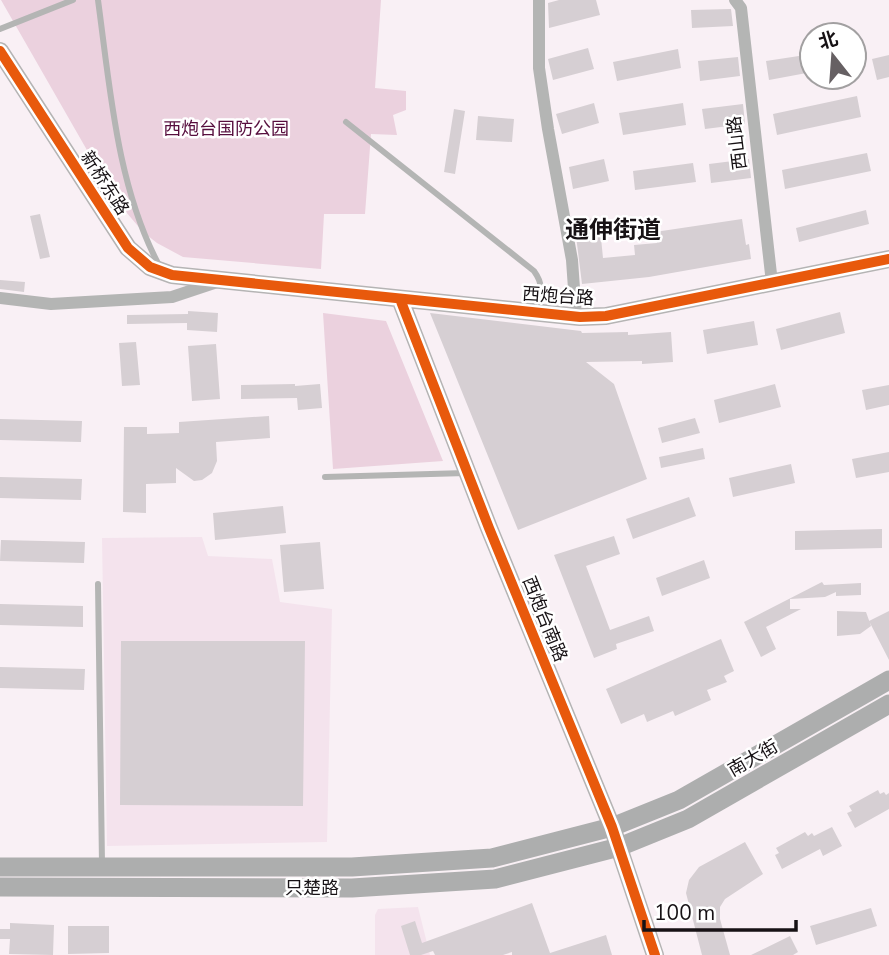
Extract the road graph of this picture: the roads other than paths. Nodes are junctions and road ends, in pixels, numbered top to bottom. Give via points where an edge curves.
1 (73, 0) edge
2 (98, 0) edge
3 (539, 0) edge
4 (735, 0) edge
5 (0, 29) edge
6 (0, 51) edge
7 (346, 122) dead end
8 (889, 259) edge
9 (163, 271) junction
10 (220, 281) junction
11 (772, 283) junction
12 (0, 298) edge
13 (400, 299) junction
14 (531, 312) junction
15 (576, 317) junction
16 (467, 473) junction
17 (325, 477) dead end
18 (98, 584) dead end
19 (889, 680) edge
20 (889, 704) edge
21 (612, 827) junction
22 (619, 847) junction
23 (0, 867) edge
24 (102, 868) junction
25 (0, 887) edge
26 (655, 955) edge

1 - 5 lane
2 - 9 lane via 115,129 136,210
3 - 15 street via 539,68 572,260
4 - 11 street, 西山路 via 741,8
6 - 9 street, 新桥东路 via 122,240 150,267
7 - 14 lane via 534,271 542,289
8 - 11 street, 西炮台路
9 - 10 street, 新桥东路
10 - 12 street, 西炮台路 via 172,297 51,304
10 - 13 street, 西炮台路
11 - 15 street, 西炮台路 via 606,317
13 - 14 street, 西炮台路
13 - 16 street, 西炮台南路
14 - 15 street, 西炮台路
16 - 17 lane
16 - 21 street, 西炮台南路
18 - 24 lane
19 - 21 main road, 南大街 via 679,800
20 - 22 main road, 南大街 via 688,819
21 - 22 street, 西炮台南路
21 - 24 main road, 只楚路 via 492,858 352,867
22 - 25 main road, 只楚路 via 482,880 352,888
22 - 26 street, 西炮台南路
23 - 24 main road, 只楚路

